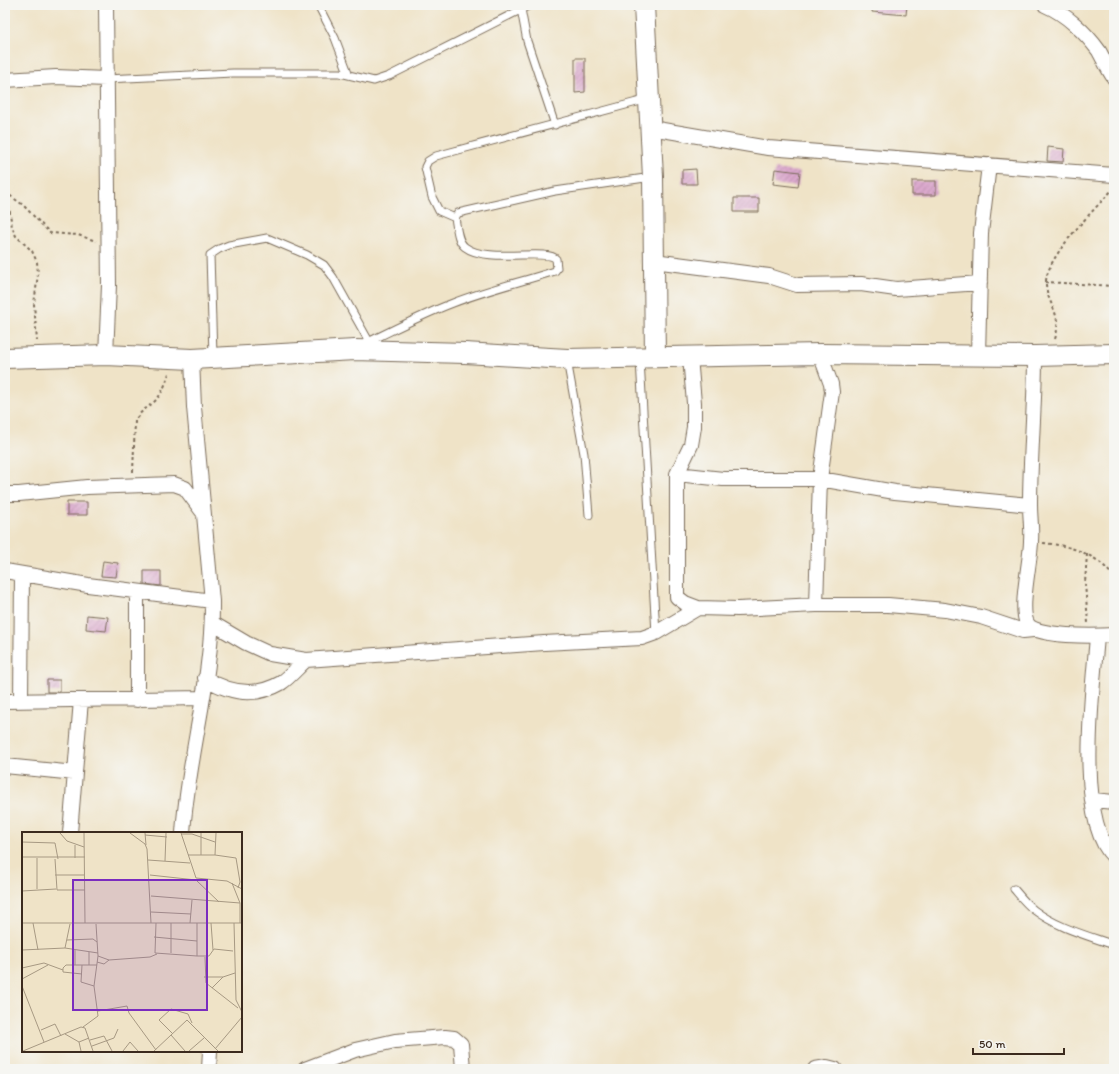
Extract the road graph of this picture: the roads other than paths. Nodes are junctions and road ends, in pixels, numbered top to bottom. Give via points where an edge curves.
1 (106, 5) edge
2 (318, 5) edge
3 (530, 5) edge
4 (644, 5) edge
5 (1045, 5) edge
6 (521, 9) junction
7 (349, 75) junction
8 (106, 78) junction
9 (1114, 78) edge
10 (5, 80) edge
11 (650, 98) junction
12 (555, 125) junction
13 (652, 128) junction
14 (989, 164) junction
15 (1114, 175) edge
16 (653, 177) junction
17 (455, 218) junction
18 (654, 261) junction
19 (980, 283) junction
20 (371, 346) junction
21 (820, 354) junction
22 (1114, 354) edge
23 (106, 355) junction
24 (978, 355) junction
25 (1043, 356) junction
26 (647, 357) junction
27 (690, 357) junction
28 (5, 358) edge
29 (213, 358) junction
30 (183, 359) junction
31 (567, 359) junction
32 (677, 474) junction
33 (820, 479) junction
34 (5, 494) edge
35 (1030, 505) junction
36 (203, 512) junction
37 (589, 515) dead end
38 (5, 571) edge
39 (22, 574) junction
40 (137, 592) junction
41 (677, 596) junction
42 (212, 601) junction
43 (816, 605) junction
44 (698, 608) junction
45 (212, 623) junction
46 (669, 626) junction
47 (1033, 630) junction
48 (656, 634) junction
49 (1114, 635) edge
50 (1093, 636) junction
51 (306, 660) junction
52 (205, 678) junction
53 (203, 698) junction
54 (81, 700) junction
55 (137, 700) junction
56 (5, 701) edge
57 (21, 701) junction
58 (5, 766) edge
59 (75, 773) junction
60 (1093, 800) junction
61 (1114, 802) edge
62 (70, 832) edge
63 (183, 832) edge
64 (1114, 857) edge
65 (1014, 889) dead end
66 (1114, 945) edge
67 (210, 1052) edge
68 (209, 1069) edge
69 (305, 1069) edge
70 (463, 1069) edge
71 (815, 1069) edge
72 (835, 1069) edge

1 - 8 street
2 - 7 lane via 335,38
3 - 6 lane
4 - 11 street
5 - 9 street via 1071,22 1088,39
6 - 7 lane via 389,76 374,81
6 - 12 lane via 528,41
7 - 8 lane via 233,73
8 - 10 street
8 - 23 street via 109,285
11 - 12 lane
11 - 13 street
12 - 17 lane via 428,160 425,167 435,205 444,214
13 - 14 street via 768,148
13 - 16 street
14 - 15 street
14 - 19 street via 981,233
16 - 17 lane via 555,191 461,211
16 - 18 street
17 - 20 lane via 459,238 464,247 476,253 504,257 547,254 556,259 557,268 422,315
18 - 19 street via 769,276 797,285 861,284 896,289
18 - 26 street
19 - 24 street
20 - 29 street
20 - 29 lane via 324,265 267,238 229,245 210,255
20 - 31 street
21 - 24 street
21 - 27 street
21 - 33 street via 832,392
22 - 25 street
23 - 28 street
23 - 30 street
24 - 25 street
25 - 35 street
26 - 27 street
26 - 31 street
26 - 48 lane
27 - 32 street via 694,427 691,445
29 - 30 street
30 - 36 street via 194,407
31 - 37 lane via 584,454
32 - 33 street via 723,479
32 - 41 street
33 - 35 street via 895,492
33 - 43 street
34 - 36 street via 130,485 180,486 192,496
35 - 47 street via 1032,541 1025,609 1027,623
36 - 42 street
38 - 39 street
39 - 40 street
39 - 57 street
40 - 42 street
40 - 55 street
41 - 44 street via 685,603
41 - 46 street
42 - 45 street
43 - 44 street via 738,609
43 - 47 street via 888,605 945,610 981,616 1023,631
44 - 46 street
45 - 51 street via 270,654
45 - 52 street
46 - 48 street
47 - 50 street
48 - 51 street via 642,638
49 - 50 street
50 - 60 street via 1088,764
51 - 52 street via 281,682 260,691 237,692 221,688
52 - 53 street
53 - 55 street
53 - 63 street via 185,801
54 - 55 street
54 - 57 street
54 - 59 street
56 - 57 street
58 - 59 street
59 - 62 street
60 - 61 street
60 - 64 street via 1098,830
65 - 66 lane via 1032,909 1054,923
67 - 68 street
69 - 70 street via 362,1049 396,1041 445,1037 454,1038 461,1044
71 - 72 street

